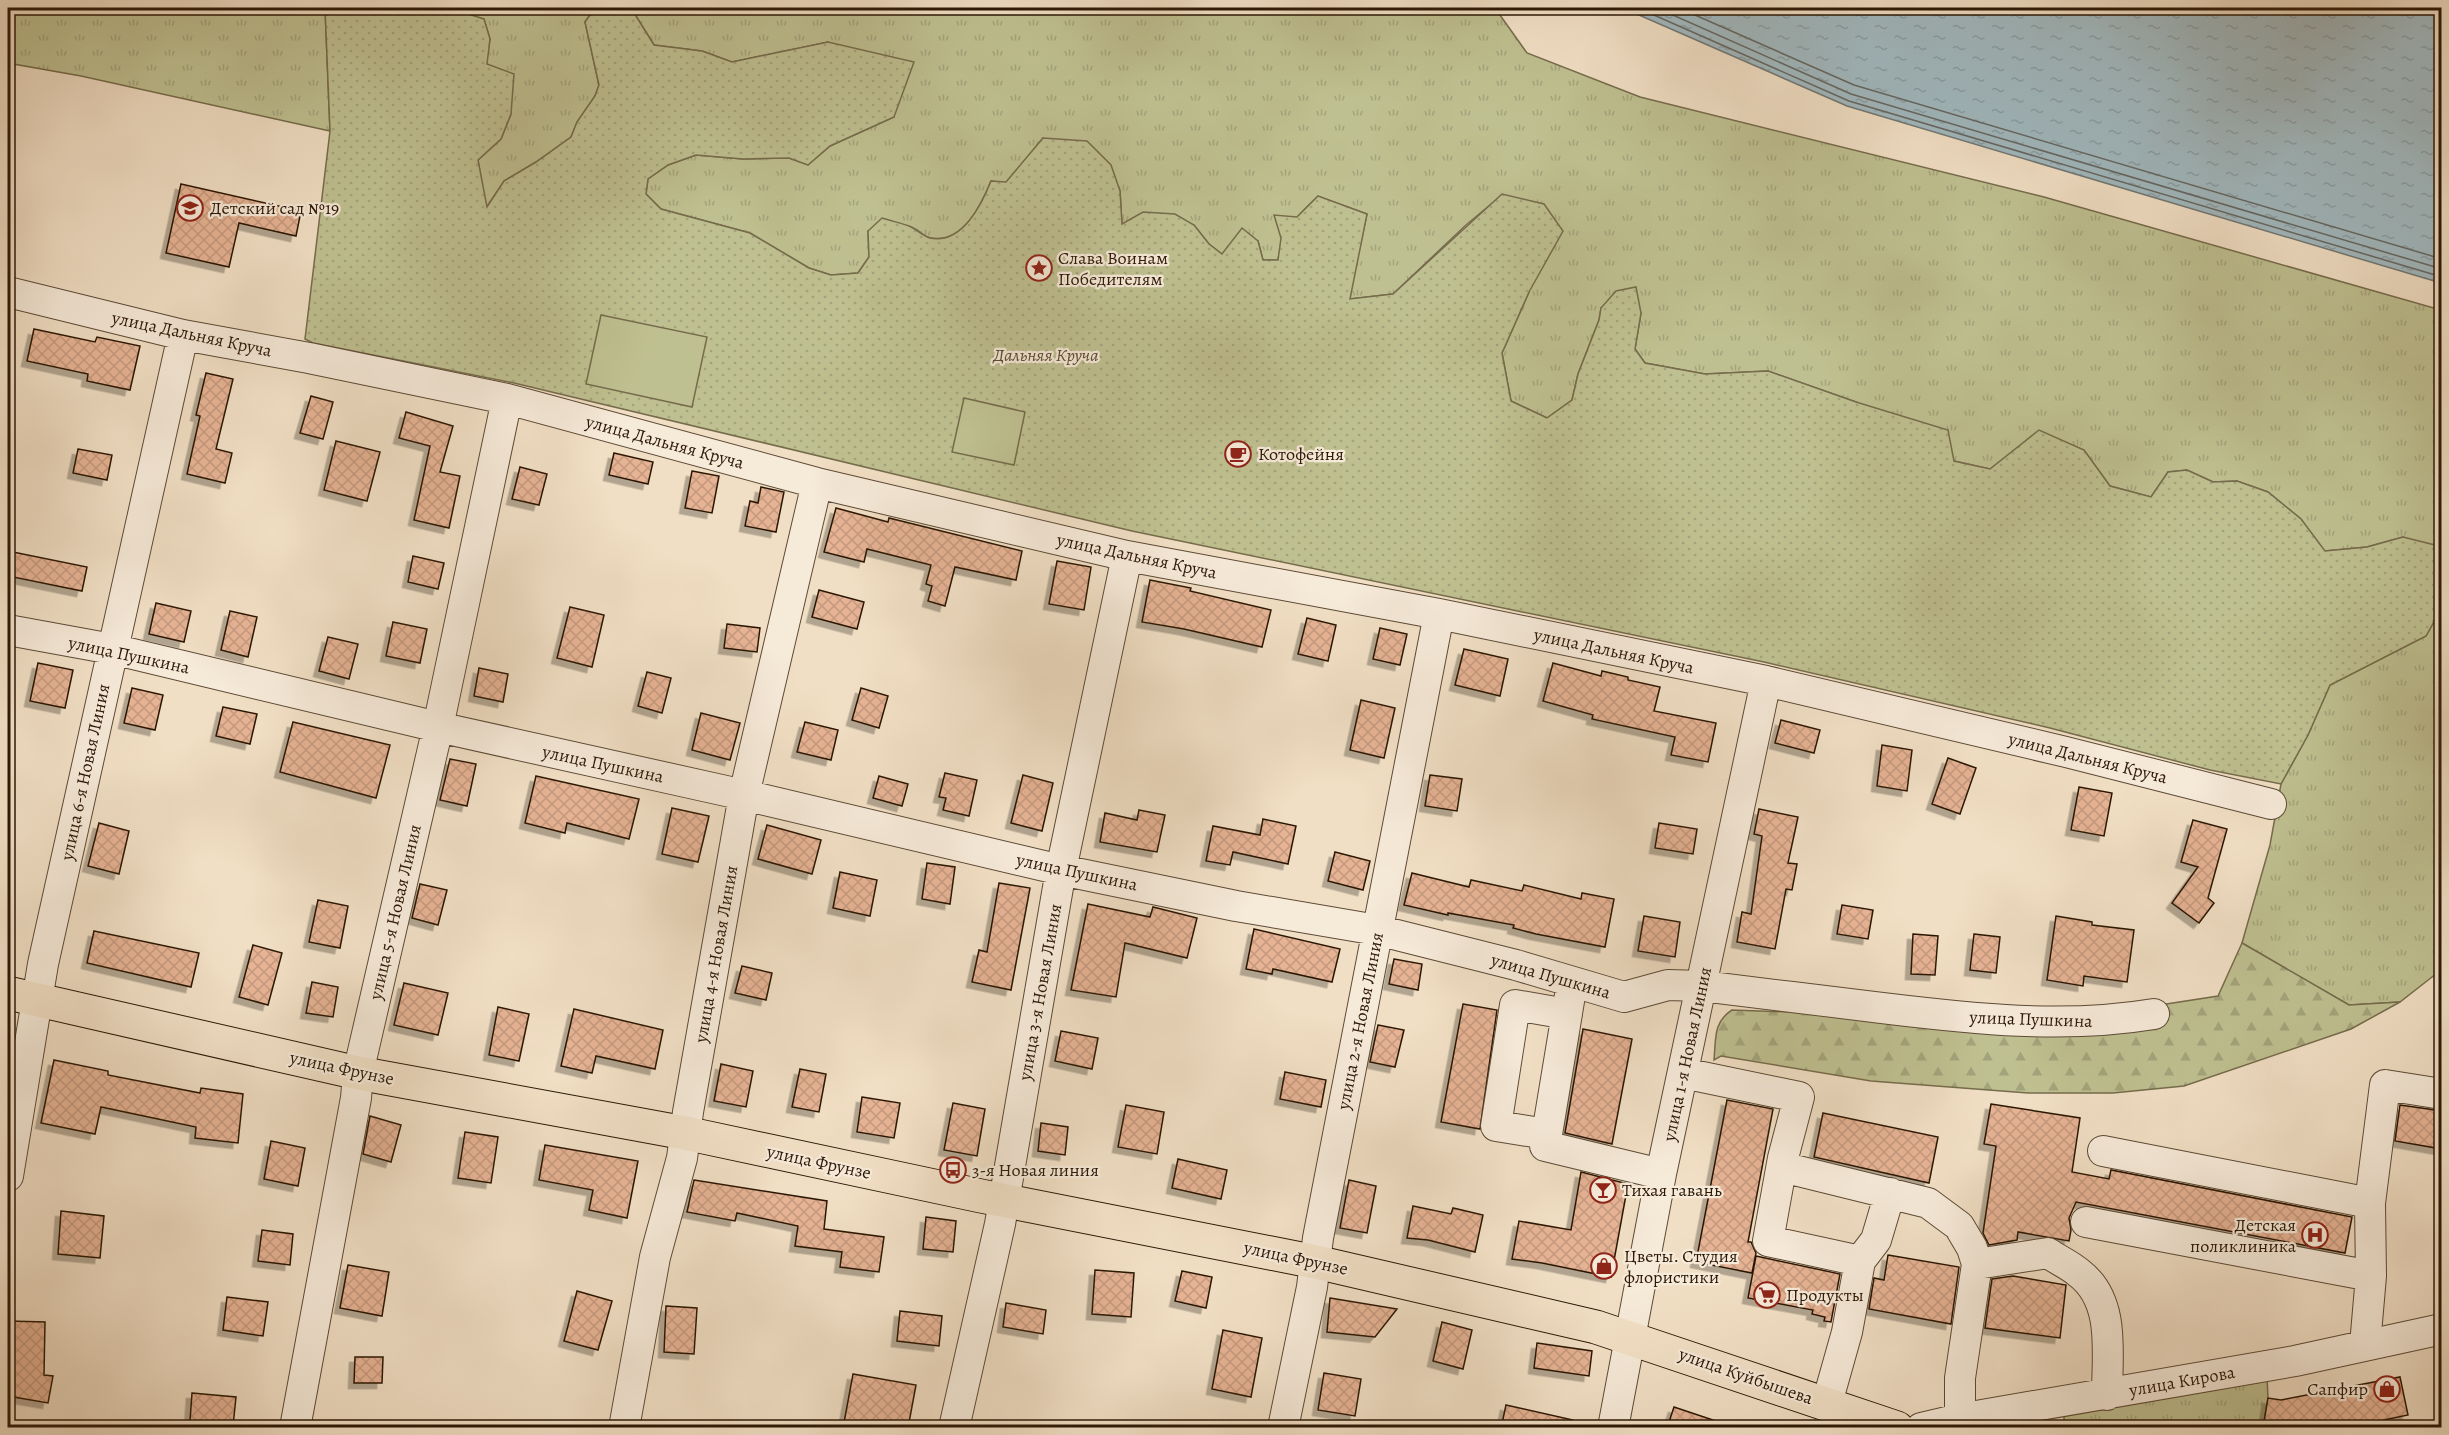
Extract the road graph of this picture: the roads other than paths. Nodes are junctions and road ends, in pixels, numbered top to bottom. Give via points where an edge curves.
1 (8, 292) edge
2 (183, 335) junction
3 (507, 399) junction
4 (817, 483) junction
5 (1127, 556) junction
6 (1439, 614) junction
7 (8, 630) edge
8 (112, 649) junction
9 (1766, 681) junction
10 (438, 727) junction
11 (744, 795) junction
12 (2271, 804) dead end
13 (1061, 870) junction
14 (1377, 930) junction
15 (1572, 983) junction
16 (1702, 986) junction
17 (22, 996) edge
18 (1567, 1014) junction
19 (2154, 1014) dead end
20 (358, 1073) junction
21 (1683, 1073) junction
22 (2442, 1094) edge
23 (685, 1133) junction
24 (1547, 1134) junction
25 (2103, 1151) dead end
26 (1782, 1167) junction
27 (1661, 1174) junction
28 (8, 1176) edge
29 (1890, 1193) junction
30 (1004, 1200) junction
31 (2370, 1203) junction
32 (2086, 1222) dead end
33 (1860, 1260) junction
34 (1316, 1262) junction
35 (1977, 1264) junction
36 (2371, 1276) junction
37 (2442, 1329) edge
38 (1630, 1337) junction
39 (2365, 1345) junction
40 (2107, 1395) junction
41 (1827, 1403) junction
42 (1959, 1423) edge
43 (295, 1428) edge
44 (624, 1428) edge
45 (954, 1428) edge
46 (1283, 1428) edge
47 (1613, 1428) edge
48 (1897, 1428) edge
49 (1921, 1428) edge

1 - 2 street, улица Дальняя Круча
2 - 3 street, улица Дальняя Круча
2 - 8 street, улица 6-я Новая Линия
3 - 4 street, улица Дальняя Круча
3 - 10 street, улица 5-я Новая Линия
4 - 5 street, улица Дальняя Круча
4 - 11 street, улица 4-я Новая Линия
5 - 6 street, улица Дальняя Круча
5 - 13 street, улица 3-я Новая Линия
6 - 9 street, улица Дальняя Круча
6 - 14 street, улица 2-я Новая Линия
7 - 8 street, улица Пушкина
8 - 10 street, улица Пушкина
8 - 17 street, улица 6-я Новая Линия via 43,964
9 - 12 street, улица Дальняя Круча
9 - 16 street, улица 1-я Новая Линия
10 - 11 street, улица Пушкина
10 - 20 street, улица 5-я Новая Линия
11 - 13 street, улица Пушкина
11 - 23 street, улица 4-я Новая Линия
13 - 14 street, улица Пушкина
13 - 30 street, улица 3-я Новая Линия
14 - 15 street, улица Пушкина
14 - 34 street, улица 2-я Новая Линия
15 - 16 street, улица Пушкина via 1624,997 1668,985
15 - 18 street
16 - 19 street, улица Пушкина via 2032,1023 2111,1021
16 - 21 street, улица 1-я Новая Линия
17 - 20 main road, улица Фрунзе
17 - 28 street, улица 6-я Новая Линия
18 - 24 street
18 - 24 street via 1515,1005 1496,1126
20 - 23 main road, улица Фрунзе
20 - 43 street, улица 5-я Новая Линия
21 - 26 street via 1798,1097
21 - 27 street, улица 1-я Новая Линия
22 - 31 street via 2385,1085
23 - 30 main road, улица Фрунзе
23 - 44 street, улица 4-я Новая Линия via 655,1257
24 - 27 street via 1545,1146
25 - 31 street
26 - 29 street
26 - 33 street via 1768,1240
27 - 38 street, улица 1-я Новая Линия
29 - 33 street via 1876,1240
29 - 35 street via 1929,1203 1959,1226
30 - 34 main road, улица Фрунзе
30 - 45 street, улица 3-я Новая Линия
31 - 36 street
32 - 36 street
33 - 41 street via 1845,1341
34 - 38 main road, улица Фрунзе
34 - 46 street, улица 2-я Новая Линия
35 - 40 street via 2048,1253 2081,1274 2100,1298 2107,1322
35 - 42 street via 1960,1378
36 - 39 street
37 - 39 street, улица Кирова
38 - 41 main road, улица Куйбышева
38 - 47 street, улица 1-я Новая Линия
39 - 40 street, улица Кирова
40 - 42 street, улица Кирова
41 - 48 main road, улица Куйбышева
42 - 49 street, улица Кирова

